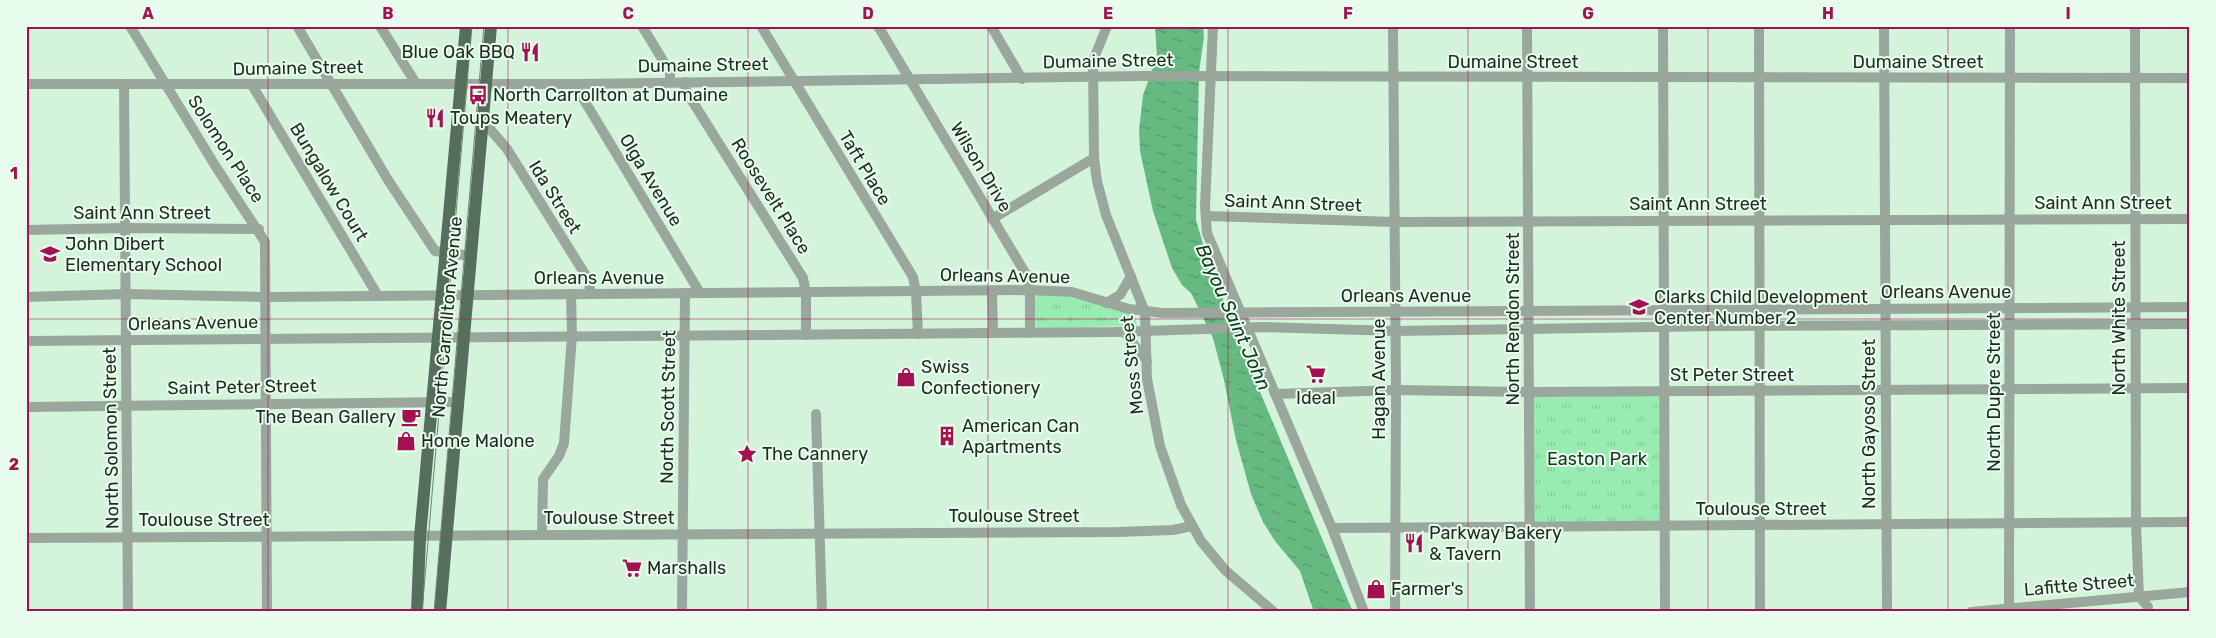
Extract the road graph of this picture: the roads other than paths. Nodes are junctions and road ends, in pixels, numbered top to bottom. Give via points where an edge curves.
1 (130, 26) edge
2 (296, 26) edge
3 (380, 26) edge
4 (466, 26) edge
5 (491, 26) edge
6 (642, 26) edge
7 (761, 26) edge
8 (878, 26) edge
9 (991, 26) edge
10 (1108, 26) edge
11 (1213, 26) edge
12 (1393, 26) edge
13 (1527, 26) edge
14 (1663, 26) edge
15 (1759, 26) edge
16 (1884, 26) edge
17 (2010, 26) edge
18 (2135, 26) edge
19 (1205, 76) junction
20 (1092, 78) junction
21 (1393, 78) junction
22 (1528, 78) junction
23 (1663, 78) junction
24 (1759, 78) junction
25 (1884, 78) junction
26 (2010, 78) junction
27 (2135, 78) junction
28 (2190, 78) edge
29 (1022, 79) junction
30 (793, 80) junction
31 (910, 80) junction
32 (415, 82) junction
33 (670, 82) junction
34 (685, 82) junction
35 (329, 83) junction
36 (461, 83) junction
37 (486, 83) junction
38 (26, 84) edge
39 (124, 84) junction
40 (578, 84) junction
41 (166, 85) junction
42 (252, 85) junction
43 (483, 121) junction
44 (1094, 158) junction
45 (1206, 216) junction
46 (992, 219) junction
47 (2011, 219) junction
48 (2135, 219) junction
49 (2190, 219) edge
50 (1759, 220) junction
51 (1884, 220) junction
52 (1528, 221) junction
53 (1664, 221) junction
54 (1394, 222) junction
55 (125, 228) junction
56 (258, 229) junction
57 (26, 230) edge
58 (445, 253) junction
59 (470, 256) junction
60 (1131, 276) junction
61 (992, 290) junction
62 (1030, 290) junction
63 (916, 292) junction
64 (685, 293) junction
65 (700, 293) junction
66 (806, 293) junction
67 (126, 294) junction
68 (571, 294) junction
69 (591, 294) junction
70 (467, 295) junction
71 (378, 296) junction
72 (441, 296) junction
73 (26, 297) edge
74 (266, 297) junction
75 (1106, 302) junction
76 (2190, 306) edge
77 (2135, 307) junction
78 (2011, 308) junction
79 (1884, 309) junction
80 (1664, 310) junction
81 (1760, 310) junction
82 (1145, 312) junction
83 (1237, 312) junction
84 (1529, 312) junction
85 (1395, 313) junction
86 (2190, 324) edge
87 (1884, 325) junction
88 (2011, 325) junction
89 (2135, 325) junction
90 (1664, 326) junction
91 (1760, 326) junction
92 (1248, 328) junction
93 (1529, 328) junction
94 (1146, 331) junction
95 (1395, 331) junction
96 (1124, 332) junction
97 (992, 333) junction
98 (1030, 333) junction
99 (806, 334) junction
100 (918, 334) junction
101 (572, 336) junction
102 (686, 336) junction
103 (438, 337) junction
104 (463, 337) junction
105 (265, 338) junction
106 (26, 341) edge
107 (126, 341) junction
108 (1147, 361) junction
109 (2136, 388) junction
110 (2190, 388) edge
111 (1396, 390) junction
112 (2011, 390) junction
113 (1760, 391) junction
114 (1885, 391) junction
115 (1530, 392) junction
116 (1665, 392) junction
117 (1275, 394) junction
118 (433, 402) junction
119 (457, 402) junction
120 (265, 403) junction
121 (126, 405) junction
122 (26, 407) edge
123 (816, 414) dead end
124 (2190, 522) edge
125 (1886, 524) junction
126 (2011, 524) junction
127 (2136, 524) junction
128 (1192, 526) junction
129 (1530, 526) junction
130 (1665, 526) junction
131 (1760, 526) junction
132 (1332, 528) junction
133 (1395, 529) junction
134 (821, 533) junction
135 (682, 534) junction
136 (542, 535) junction
137 (128, 536) junction
138 (266, 536) junction
139 (446, 536) junction
140 (420, 537) junction
141 (26, 538) edge
142 (2190, 592) edge
143 (2139, 596) junction
144 (2148, 607) dead end
145 (2009, 608) junction
146 (128, 612) edge
147 (267, 612) edge
148 (417, 612) edge
149 (440, 612) edge
150 (682, 612) edge
151 (822, 612) edge
152 (1274, 612) edge
153 (1364, 612) edge
154 (1395, 612) edge
155 (1530, 612) edge
156 (1665, 612) edge
157 (1760, 612) edge
158 (1887, 612) edge
159 (1971, 612) edge

1 - 41 street, Solomon Place
2 - 35 street
3 - 32 street
4 - 36 main road, North Carrollton Avenue
5 - 37 main road, North Carrollton Avenue
6 - 33 street via 670,72
7 - 30 street, Taft Place
8 - 31 street, Wilson Drive
9 - 29 street
10 - 20 street, Moss Street via 1095,53
11 - 19 street
12 - 21 street, Hagan Avenue
13 - 22 street, North Rendon Street
14 - 23 street
15 - 24 street
16 - 25 street, North Gayoso Street
17 - 26 street, North Dupre Street
18 - 27 street, North White Street
19 - 20 street, Dumaine Street
19 - 21 street, Dumaine Street
19 - 45 street
20 - 29 street, Dumaine Street
20 - 44 street, Moss Street
21 - 22 street, Dumaine Street
21 - 54 street, Hagan Avenue
22 - 23 street, Dumaine Street
22 - 52 street, North Rendon Street
23 - 24 street, Dumaine Street
23 - 53 street
24 - 25 street, Dumaine Street
24 - 50 street
25 - 26 street, Dumaine Street
25 - 51 street, North Gayoso Street
26 - 27 street, Dumaine Street
26 - 47 street, North Dupre Street
27 - 28 street, Dumaine Street
27 - 48 street, North White Street
29 - 31 street, Dumaine Street
30 - 31 street, Dumaine Street
30 - 34 street, Dumaine Street
30 - 63 street, Taft Place via 913,277
31 - 46 street, Wilson Drive
32 - 35 street, Dumaine Street
32 - 36 street, Dumaine Street
33 - 34 street, Dumaine Street
33 - 40 street, Dumaine Street
34 - 66 street, Roosevelt Place via 686,91 803,278
35 - 42 street, Dumaine Street
35 - 58 street via 435,251
36 - 37 street, Dumaine Street
36 - 58 main road, North Carrollton Avenue
37 - 40 street, Dumaine Street
37 - 43 main road, North Carrollton Avenue
38 - 39 street, Dumaine Street
39 - 41 street, Dumaine Street
39 - 55 street, North Solomon Street
40 - 65 street, Olga Avenue via 578,90
41 - 42 street, Dumaine Street
41 - 56 street, Solomon Place
42 - 71 street, Bungalow Court
43 - 59 main road, North Carrollton Avenue
43 - 69 street, Ida Street via 507,149 588,279
44 - 46 street
44 - 60 street, Moss Street via 1106,215
45 - 54 street, Saint Ann Street
45 - 83 street via 1210,241
46 - 62 street, Wilson Drive via 1027,276
47 - 48 street, Saint Ann Street
47 - 51 street, Saint Ann Street
47 - 78 street, North Dupre Street
48 - 49 street, Saint Ann Street
48 - 77 street, North White Street
50 - 51 street, Saint Ann Street
50 - 53 street, Saint Ann Street
50 - 81 street
51 - 79 street, North Gayoso Street
52 - 53 street, Saint Ann Street
52 - 54 street, Saint Ann Street
52 - 84 street, North Rendon Street
53 - 80 street
54 - 85 street, Hagan Avenue
55 - 56 street, Saint Ann Street
55 - 57 street, Saint Ann Street
55 - 67 street, North Solomon Street
56 - 74 street, Solomon Place via 265,242
58 - 59 street
58 - 72 main road, North Carrollton Avenue
59 - 70 main road, North Carrollton Avenue
60 - 75 street via 1125,290
60 - 82 street, Moss Street
61 - 62 street, Orleans Avenue
61 - 63 street, Orleans Avenue
61 - 97 street
62 - 75 street, Orleans Avenue via 1072,292
62 - 98 street, Wilson Drive
63 - 66 street, Orleans Avenue
63 - 100 street, Taft Place
64 - 65 street, Orleans Avenue
64 - 69 street, Orleans Avenue
64 - 102 street, North Scott Street
65 - 66 street, Orleans Avenue
66 - 99 street, Roosevelt Place
67 - 73 street, Orleans Avenue
67 - 74 street, Orleans Avenue
67 - 107 street, North Solomon Street
68 - 69 street, Orleans Avenue
68 - 70 street, Orleans Avenue
68 - 101 street
70 - 72 street, Orleans Avenue
70 - 104 main road, North Carrollton Avenue
71 - 72 street, Orleans Avenue
71 - 74 street, Orleans Avenue
72 - 103 main road, North Carrollton Avenue
74 - 105 street, Solomon Place
75 - 82 street, Orleans Avenue
76 - 77 street, Orleans Avenue
77 - 78 street, Orleans Avenue
77 - 89 street, North White Street
78 - 79 street, Orleans Avenue
78 - 88 street, North Dupre Street
79 - 81 street, Orleans Avenue
79 - 87 street, North Gayoso Street
80 - 81 street, Orleans Avenue
80 - 84 street, Orleans Avenue
80 - 90 street
81 - 91 street
82 - 83 street, Orleans Avenue
82 - 94 street, Moss Street
83 - 85 street, Orleans Avenue
83 - 92 street
84 - 85 street, Orleans Avenue
84 - 93 street, North Rendon Street
85 - 95 street, Hagan Avenue
86 - 89 street, Orleans Avenue
87 - 88 street, Orleans Avenue
87 - 91 street, Orleans Avenue
87 - 114 street, North Gayoso Street
88 - 89 street, Orleans Avenue
88 - 112 street, North Dupre Street
89 - 109 street, North White Street
90 - 91 street, Orleans Avenue
90 - 93 street, Orleans Avenue
90 - 116 street
91 - 113 street
92 - 94 street, Orleans Avenue
92 - 95 street, Orleans Avenue
92 - 117 street
93 - 95 street, Orleans Avenue
93 - 115 street, North Rendon Street
94 - 96 street, Orleans Avenue
94 - 108 street, Moss Street
95 - 111 street, Hagan Avenue
96 - 98 street, Orleans Avenue
96 - 108 street
97 - 98 street, Orleans Avenue
97 - 100 street, Orleans Avenue
99 - 100 street, Orleans Avenue
99 - 102 street, Orleans Avenue
101 - 102 street, Orleans Avenue
101 - 104 street, Orleans Avenue
101 - 136 street via 564,443 560,456 543,480
102 - 135 street, North Scott Street
103 - 104 street, Orleans Avenue
103 - 105 street, Orleans Avenue
103 - 118 main road, North Carrollton Avenue
104 - 119 main road, North Carrollton Avenue
105 - 107 street, Orleans Avenue
105 - 120 street, Solomon Place
106 - 107 street, Orleans Avenue
107 - 121 street, North Solomon Street
108 - 128 street, Moss Street via 1152,412 1160,446 1170,479
109 - 110 street, St Peter Street
109 - 112 street, St Peter Street
109 - 127 street, North White Street
111 - 115 street, St Peter Street
111 - 117 street, St Peter Street
111 - 133 street, Hagan Avenue
112 - 114 street, St Peter Street
112 - 126 street, North Dupre Street
113 - 114 street, St Peter Street
113 - 116 street, St Peter Street
113 - 131 street
114 - 125 street, North Gayoso Street
115 - 116 street, St Peter Street
115 - 129 street, North Rendon Street
116 - 130 street
117 - 132 street
118 - 119 street, Saint Peter Street
118 - 120 street, Saint Peter Street
118 - 140 main road, North Carrollton Avenue
119 - 139 main road, North Carrollton Avenue
120 - 121 street, Saint Peter Street
120 - 138 street, Solomon Place
121 - 122 street, Saint Peter Street
121 - 137 street, North Solomon Street
123 - 134 street
124 - 127 street, Toulouse Street
125 - 126 street, Toulouse Street
125 - 131 street, Toulouse Street
125 - 158 street, North Gayoso Street
126 - 127 street, Toulouse Street
126 - 145 street, North Dupre Street
127 - 143 street, North White Street
128 - 134 street, Toulouse Street via 1127,532
128 - 152 street, Moss Street via 1200,541 1225,570
129 - 130 street, Toulouse Street
129 - 133 street, Toulouse Street
129 - 155 street, North Rendon Street
130 - 131 street, Toulouse Street
130 - 156 street
131 - 157 street
132 - 133 street, Toulouse Street
132 - 153 street
133 - 154 street, Hagan Avenue
134 - 135 street, Toulouse Street
134 - 151 street
135 - 136 street, Toulouse Street
135 - 150 street, North Scott Street
136 - 139 street, Toulouse Street
137 - 138 street, Toulouse Street
137 - 141 street, Toulouse Street
137 - 146 street, North Solomon Street
138 - 140 street, Toulouse Street
138 - 147 street, Solomon Place
139 - 140 street, Toulouse Street
139 - 149 main road, North Carrollton Avenue
140 - 148 main road, North Carrollton Avenue
142 - 143 street, Lafitte Street
143 - 144 street
143 - 145 street, Lafitte Street
145 - 159 street, Lafitte Street

